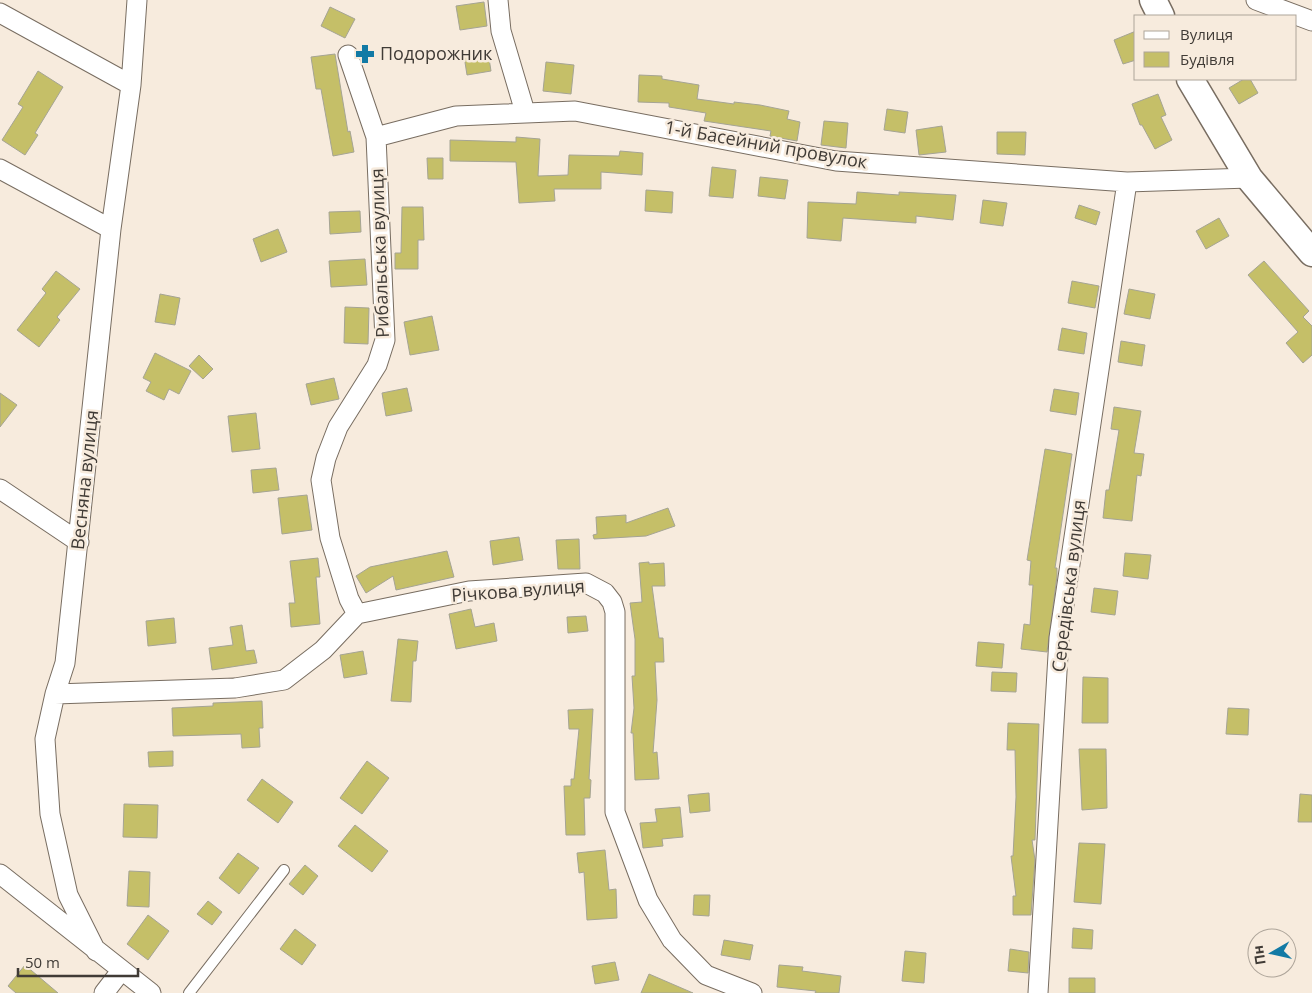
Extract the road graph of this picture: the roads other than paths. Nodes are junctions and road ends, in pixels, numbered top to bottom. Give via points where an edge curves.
1 (138, 0) edge
2 (498, 0) edge
3 (1153, 0) edge
4 (1256, 0) edge
5 (0, 13) edge
6 (1160, 15) edge
7 (1296, 15) edge
8 (1297, 15) edge
9 (1312, 21) edge
10 (348, 55) dead end
11 (1191, 80) edge
12 (131, 85) junction
13 (525, 112) junction
14 (376, 137) junction
15 (0, 169) edge
16 (1249, 178) junction
17 (1127, 182) junction
18 (111, 229) junction
19 (1312, 253) edge
20 (0, 489) edge
21 (79, 542) junction
22 (357, 614) junction
23 (55, 694) junction
24 (284, 870) dead end
25 (0, 874) edge
26 (96, 950) junction
27 (120, 971) junction
28 (104, 993) edge
29 (151, 993) edge
30 (189, 993) edge
31 (752, 993) edge
32 (1038, 993) edge

1 - 12 street, Весняна вулиця
2 - 13 street via 501,31
3 - 6 main road
4 - 7 street
5 - 12 street
8 - 9 street
10 - 14 street, Рибальська вулиця
11 - 16 main road
12 - 18 street, Весняна вулиця
13 - 14 street, 1-й Басейний провулок via 456,116
13 - 17 street, 1-й Басейний провулок via 575,111 836,161
14 - 22 street, Рибальська вулиця via 385,340 377,365 338,427 321,480 330,538 349,599
15 - 18 street
16 - 17 street, 1-й Басейний провулок
16 - 19 main road
17 - 32 street, Середівська вулиця via 1059,638
18 - 21 street, Весняна вулиця
20 - 21 street
21 - 23 street, Весняна вулиця via 64,663
22 - 23 street via 323,650 284,680 235,688
22 - 31 street, Річкова вулиця via 470,591 575,583 596,586 605,593 615,612 615,812 648,900 672,940 706,975
23 - 26 street, Весняна вулиця via 45,739 50,814 68,895
24 - 30 lane
25 - 26 street
26 - 27 street
27 - 28 street
27 - 29 street

